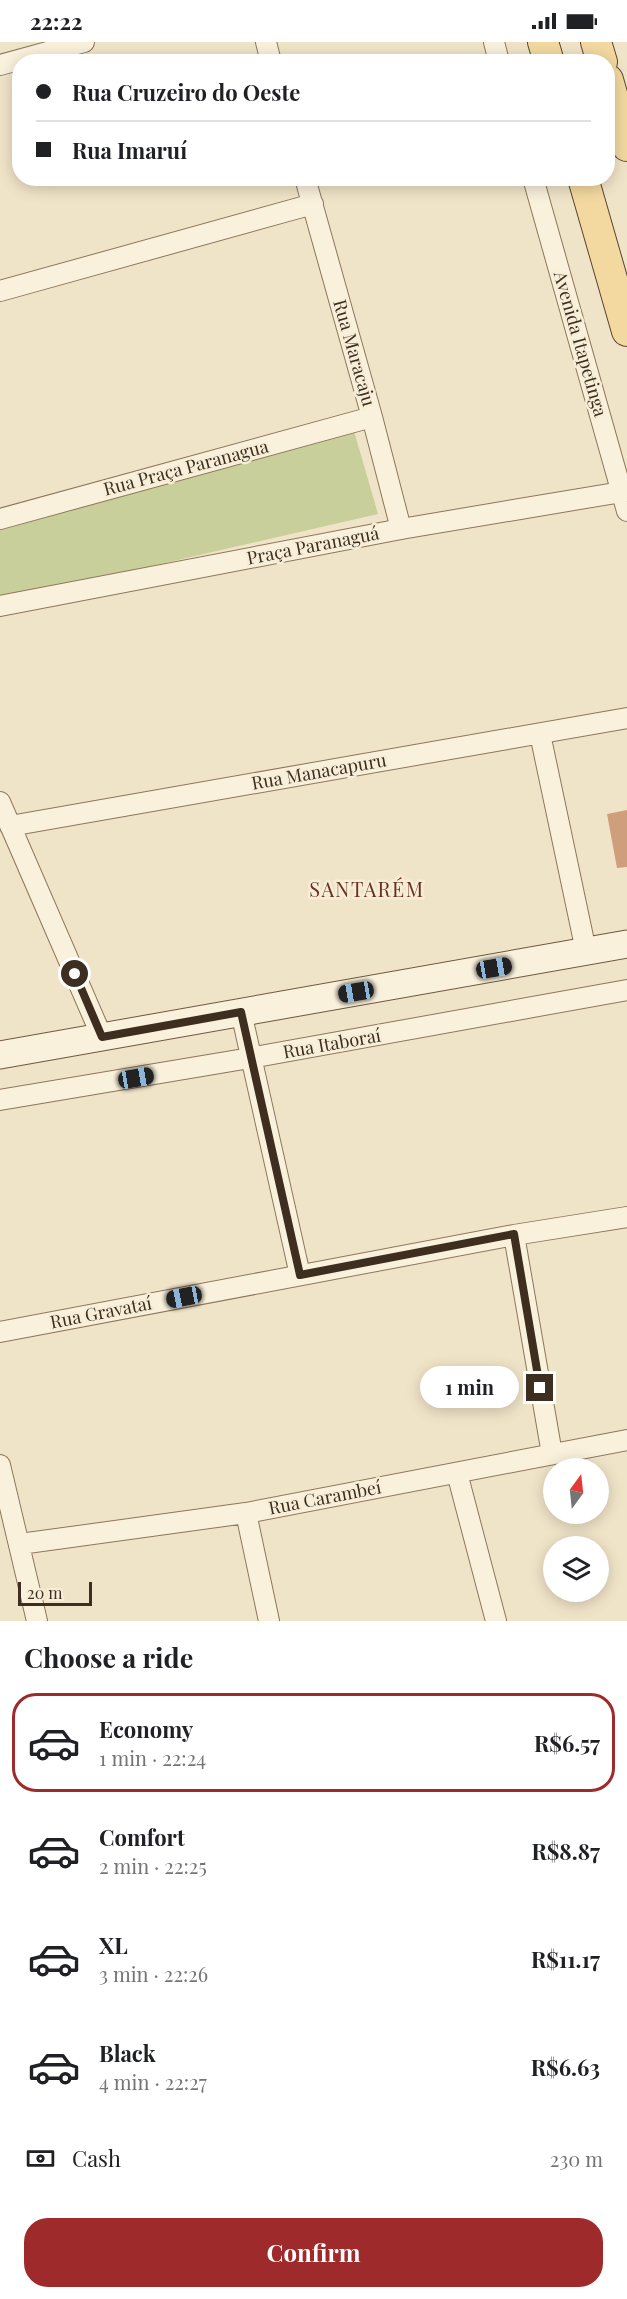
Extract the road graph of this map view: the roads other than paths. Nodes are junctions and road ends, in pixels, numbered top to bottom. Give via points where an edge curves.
1 (84, 42) edge
2 (40, 54) edge
3 (615, 104) edge
4 (627, 146) edge
5 (307, 186) edge
6 (535, 186) edge
7 (585, 186) edge
8 (313, 204) junction
9 (0, 291) edge
10 (627, 331) edge
11 (372, 417) junction
12 (626, 498) edge
13 (0, 519) edge
14 (401, 529) junction
15 (0, 606) edge
16 (627, 718) edge
17 (540, 734) junction
18 (0, 802) edge
19 (10, 826) junction
20 (627, 944) edge
21 (586, 951) junction
22 (627, 990) edge
23 (241, 1012) junction
24 (102, 1037) junction
25 (0, 1055) edge
26 (250, 1058) junction
27 (0, 1100) edge
28 (627, 1217) edge
29 (514, 1234) junction
30 (300, 1275) junction
31 (0, 1332) edge
32 (627, 1440) edge
33 (552, 1454) junction
34 (0, 1465) edge
35 (457, 1473) junction
36 (246, 1513) junction
37 (20, 1544) junction
38 (37, 1621) edge
39 (269, 1621) edge
40 (496, 1621) edge

1 - 2 street
3 - 4 main road
5 - 8 street, Rua Maracaju
6 - 12 street, Avenida Itapetinga
7 - 10 main road
8 - 9 street
8 - 11 street, Rua Maracaju
11 - 13 street, Rua Praça Paranagua
11 - 14 street, Rua Maracaju
12 - 14 street, Praça Paranaguá
14 - 15 street, Praça Paranaguá
16 - 17 street, Rua Manacapuru
17 - 19 street, Rua Manacapuru
17 - 21 street
18 - 19 street
19 - 24 street
20 - 21 street
21 - 23 street
22 - 26 street, Rua Itaboraí
23 - 24 street
23 - 26 street
24 - 25 street
26 - 27 street, Rua Itaboraí
26 - 30 street
28 - 29 street, Rua Gravataí
29 - 30 street, Rua Gravataí
29 - 33 street
30 - 31 street, Rua Gravataí
32 - 33 street, Rua Carambeí
33 - 35 street, Rua Carambeí
34 - 37 street
35 - 36 street, Rua Carambeí
35 - 40 street
36 - 37 street, Rua Carambeí
36 - 39 street
37 - 38 street

